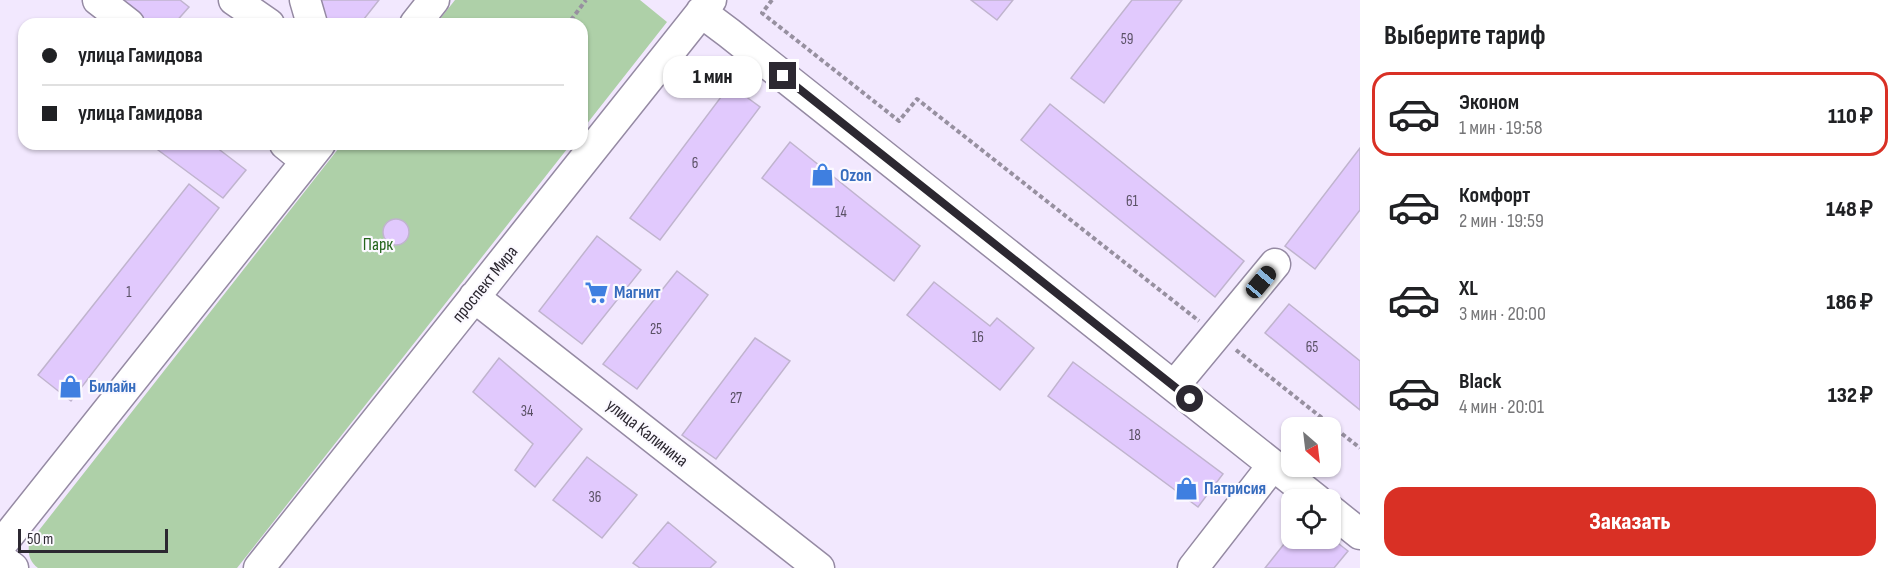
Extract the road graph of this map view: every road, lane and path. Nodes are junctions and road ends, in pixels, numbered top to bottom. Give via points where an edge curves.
1 (98, 0) edge
2 (234, 0) edge
3 (305, 0) edge
4 (434, 0) edge
5 (586, 0) edge
6 (772, 0) edge
7 (706, 6) edge
8 (121, 18) edge
9 (260, 18) edge
10 (310, 18) edge
11 (420, 18) edge
12 (572, 18) edge
13 (304, 150) edge
14 (1275, 264) dead end
15 (474, 297) junction
16 (1217, 335) junction
17 (1174, 386) junction
18 (1360, 448) edge
19 (1273, 465) junction
20 (1303, 489) edge
21 (1341, 519) edge
22 (1360, 534) edge
23 (0, 546) edge
24 (0, 558) edge
25 (13, 568) edge
26 (259, 568) edge
27 (819, 568) edge
28 (1193, 568) edge

1 - 8 street
2 - 9 street
3 - 10 street
4 - 11 street
5 - 12 path
6 - 16 path via 762,13 899,121 917,99
7 - 15 street, проспект Мира
7 - 17 street via 729,33
13 - 23 street
14 - 16 street
15 - 26 street, проспект Мира
15 - 27 street, улица Калинина
16 - 17 street
16 - 18 path
17 - 19 street
19 - 20 street
19 - 28 street
21 - 22 street
24 - 25 street

